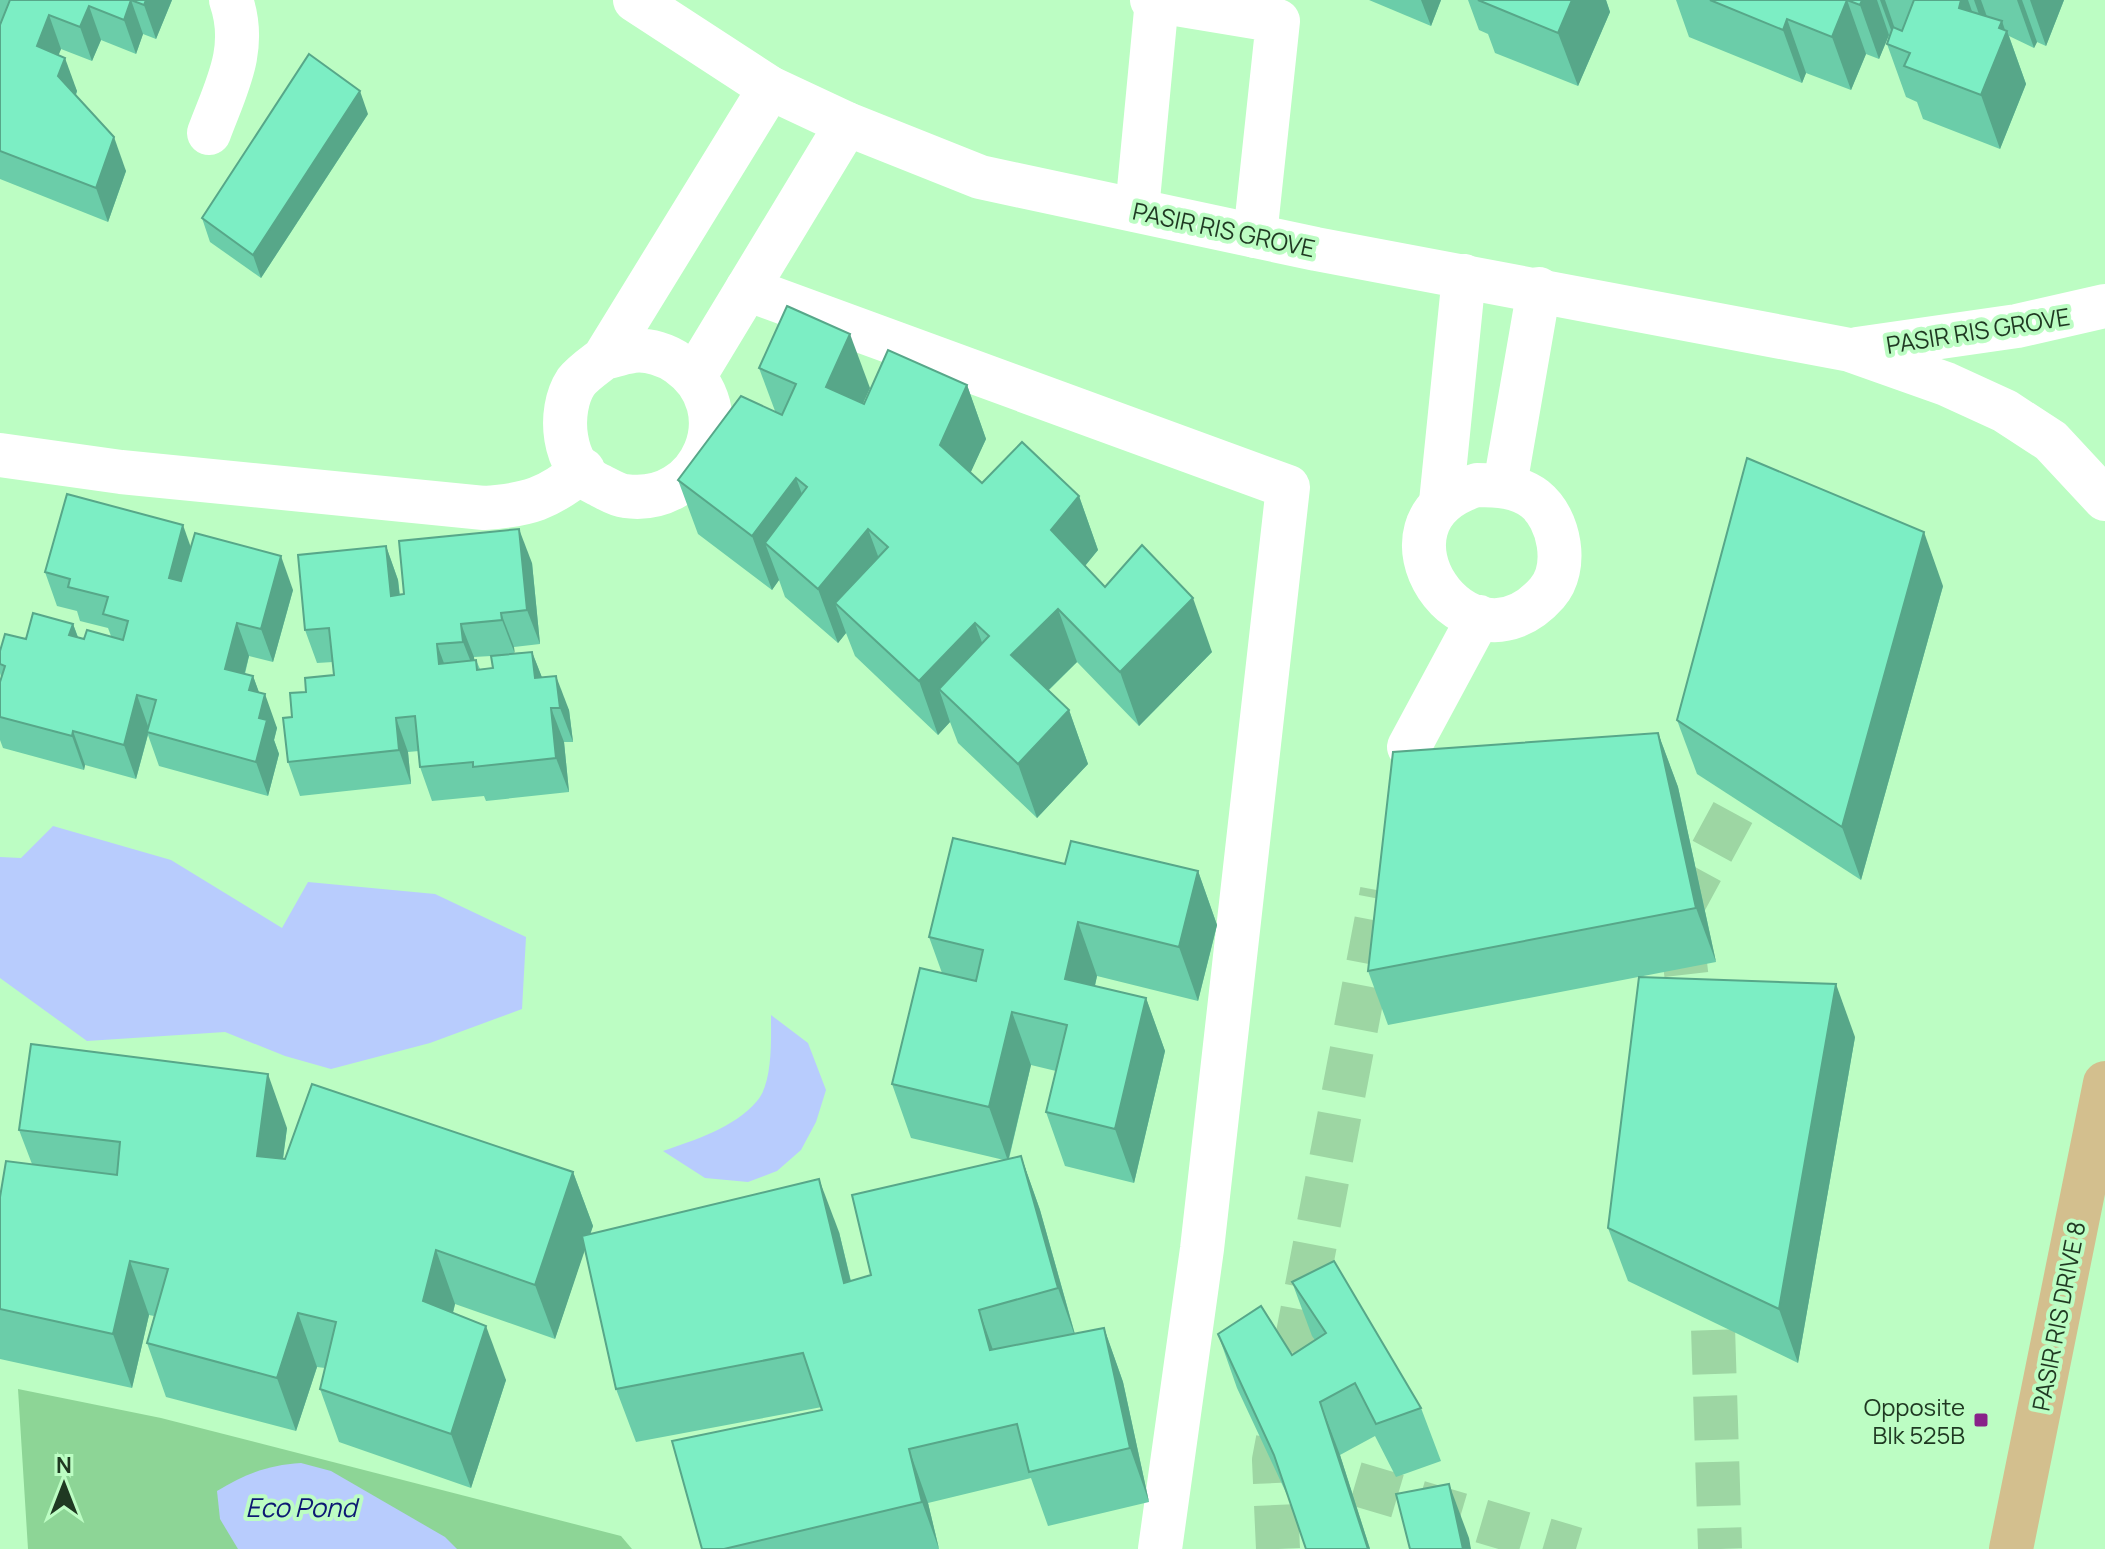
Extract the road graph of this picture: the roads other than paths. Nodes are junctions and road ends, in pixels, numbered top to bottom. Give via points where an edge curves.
1 (231, 0) edge
2 (635, 0) edge
3 (1156, 0) edge
4 (770, 88) junction
5 (847, 124) junction
6 (209, 133) dead end
7 (1137, 210) junction
8 (1255, 236) junction
9 (1464, 276) junction
10 (747, 289) junction
11 (1539, 289) junction
12 (2105, 306) edge
13 (1850, 350) junction
14 (604, 358) junction
15 (695, 375) junction
16 (0, 455) edge
17 (583, 470) junction
18 (1505, 485) junction
19 (2105, 499) edge
20 (1441, 502) junction
21 (1479, 617) junction
22 (1409, 747) edge
23 (2105, 1083) edge
24 (1160, 1549) edge
25 (2011, 1549) edge

1 - 6 street via 239,48
2 - 4 street, PASIR RIS GROVE
3 - 7 street
3 - 8 street via 1278,21
4 - 5 street, PASIR RIS GROVE
4 - 14 street
5 - 7 street, PASIR RIS GROVE via 980,177
5 - 10 street
7 - 8 street, PASIR RIS GROVE
8 - 9 street, PASIR RIS GROVE
9 - 11 street, PASIR RIS GROVE
9 - 20 street
10 - 15 street
10 - 24 street via 1288,487 1202,1249
11 - 13 street, PASIR RIS GROVE
11 - 18 street
12 - 13 street, PASIR RIS GROVE via 2017,326
13 - 19 street, PASIR RIS GROVE via 2005,411 2051,441
14 - 15 street via 636,350 668,356
14 - 17 street via 577,382 564,416 570,452
15 - 17 street via 711,408 710,444 692,475 661,494 624,496 592,481
16 - 17 street via 484,508 523,505 557,492
18 - 20 street via 1477,485
18 - 21 street via 1535,499 1555,526 1560,559 1549,591 1524,613 1491,620
20 - 21 street via 1430,523 1424,556 1434,588 1459,611
21 - 22 street
23 - 25 main road, PASIR RIS DRIVE 8

